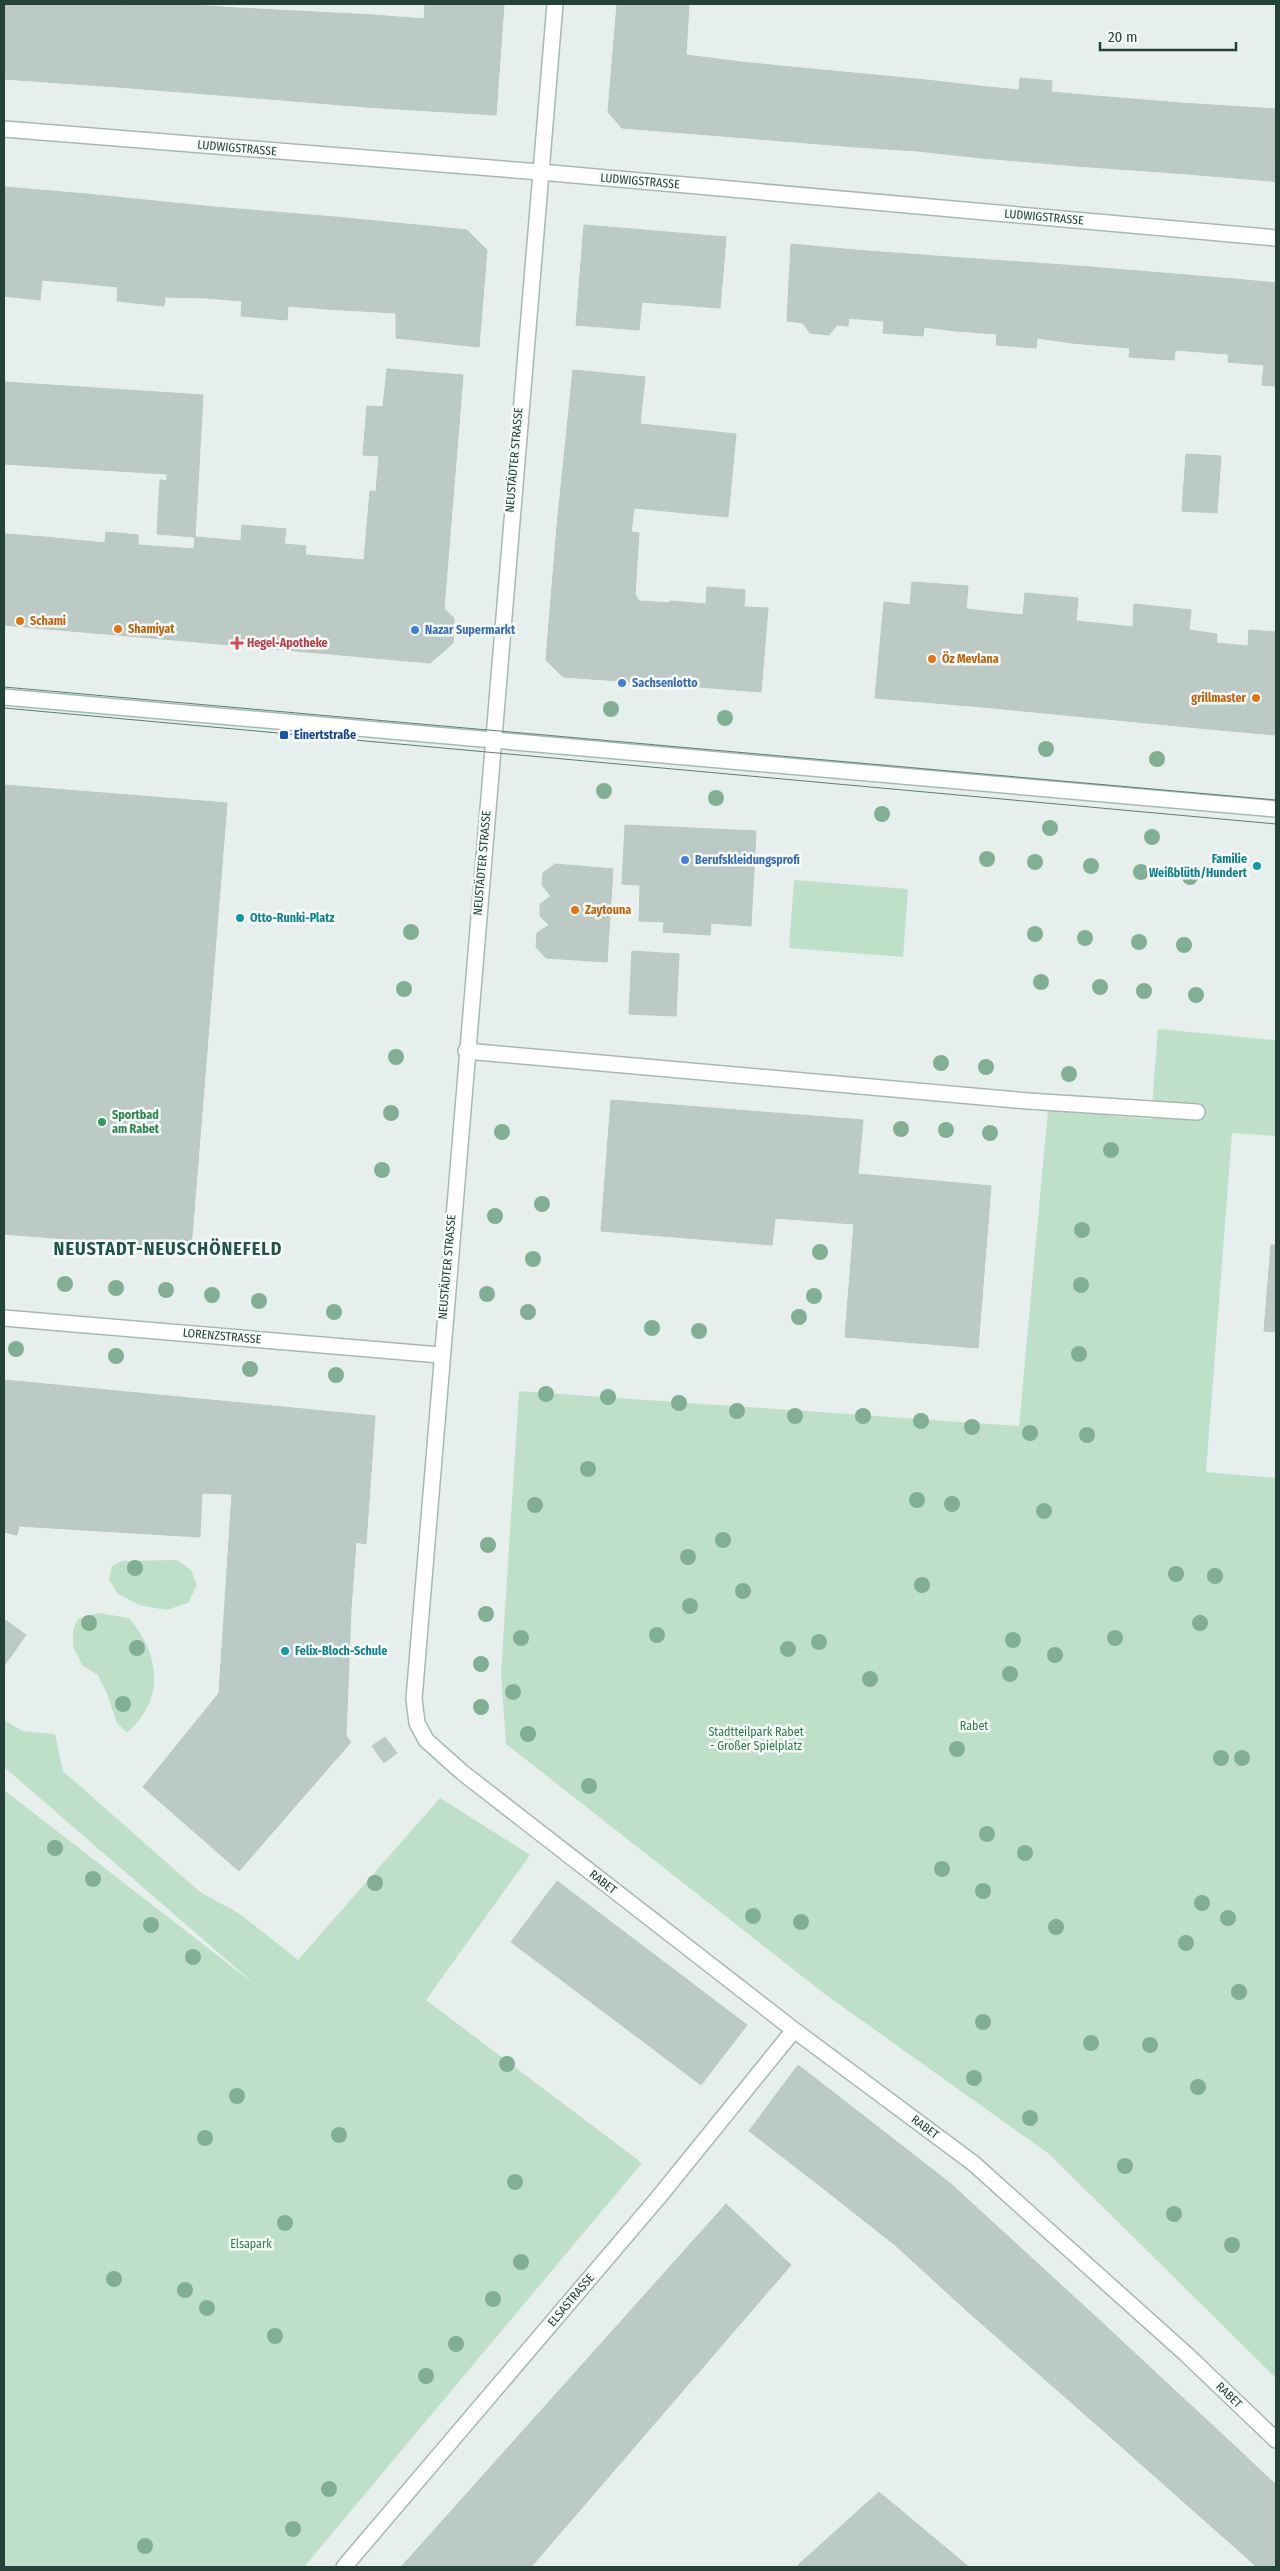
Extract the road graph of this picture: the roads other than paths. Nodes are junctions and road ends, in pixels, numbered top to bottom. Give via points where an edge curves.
1 (555, 4) edge
2 (4, 129) edge
3 (540, 172) junction
4 (1276, 238) edge
5 (4, 697) edge
6 (492, 740) junction
7 (1276, 809) edge
8 (466, 1052) junction
9 (1197, 1112) dead end
10 (4, 1318) edge
11 (440, 1355) junction
12 (417, 1724) joint
13 (794, 2030) junction
14 (1276, 2440) edge
15 (344, 2567) edge

1 - 3 street, NEUSTÄDTER STRASSE
2 - 3 street, LUDWIGSTRASSE
3 - 4 street, LUDWIGSTRASSE
3 - 6 street, NEUSTÄDTER STRASSE
5 - 6 street
6 - 7 street
6 - 8 street, NEUSTÄDTER STRASSE
8 - 9 street via 1028,1101
8 - 11 street, NEUSTÄDTER STRASSE
10 - 11 street, LORENZSTRASSE
11 - 12 street, NEUSTÄDTER STRASSE via 414,1699
12 - 13 street, RABET via 426,1740 463,1773
13 - 14 street, RABET via 973,2163 1186,2354
13 - 15 street, ELSASTRASSE via 658,2198

